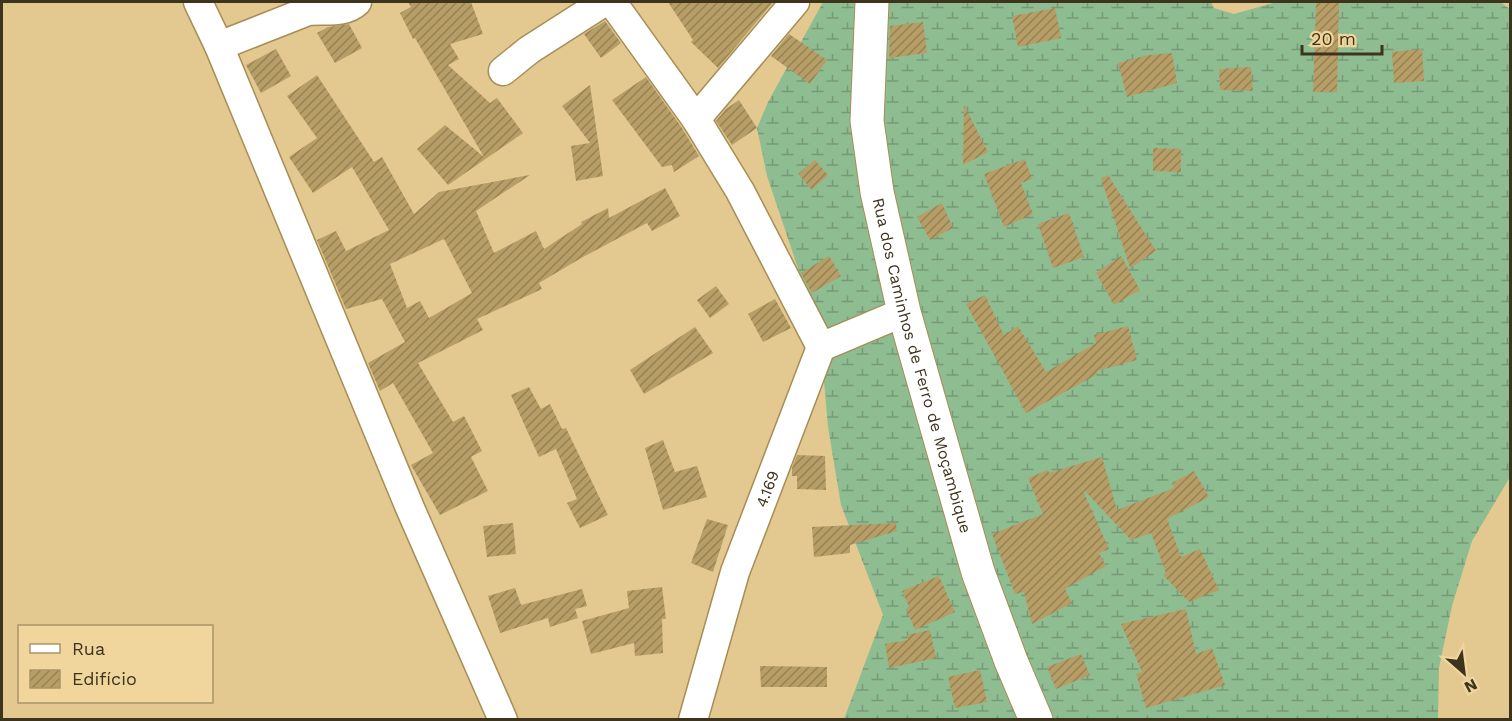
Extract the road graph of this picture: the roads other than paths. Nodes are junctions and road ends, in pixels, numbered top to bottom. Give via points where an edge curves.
1 (198, 2) edge
2 (357, 2) edge
3 (604, 2) edge
4 (612, 2) edge
5 (795, 2) edge
6 (872, 2) edge
7 (219, 46) junction
8 (503, 71) dead end
9 (696, 119) junction
10 (904, 312) junction
11 (820, 347) junction
12 (503, 720) edge
13 (693, 720) edge
14 (1035, 720) edge

1 - 7 street
2 - 7 street via 341,10 308,11
3 - 8 street
4 - 9 street
5 - 9 street
6 - 10 street, Rua dos Caminhos de Ferro de Moçambique via 867,121 877,192
7 - 12 street via 410,508
9 - 11 street via 740,191
10 - 11 street
10 - 14 street, Rua dos Caminhos de Ferro de Moçambique via 978,572
11 - 13 street, 4.169 via 735,572

